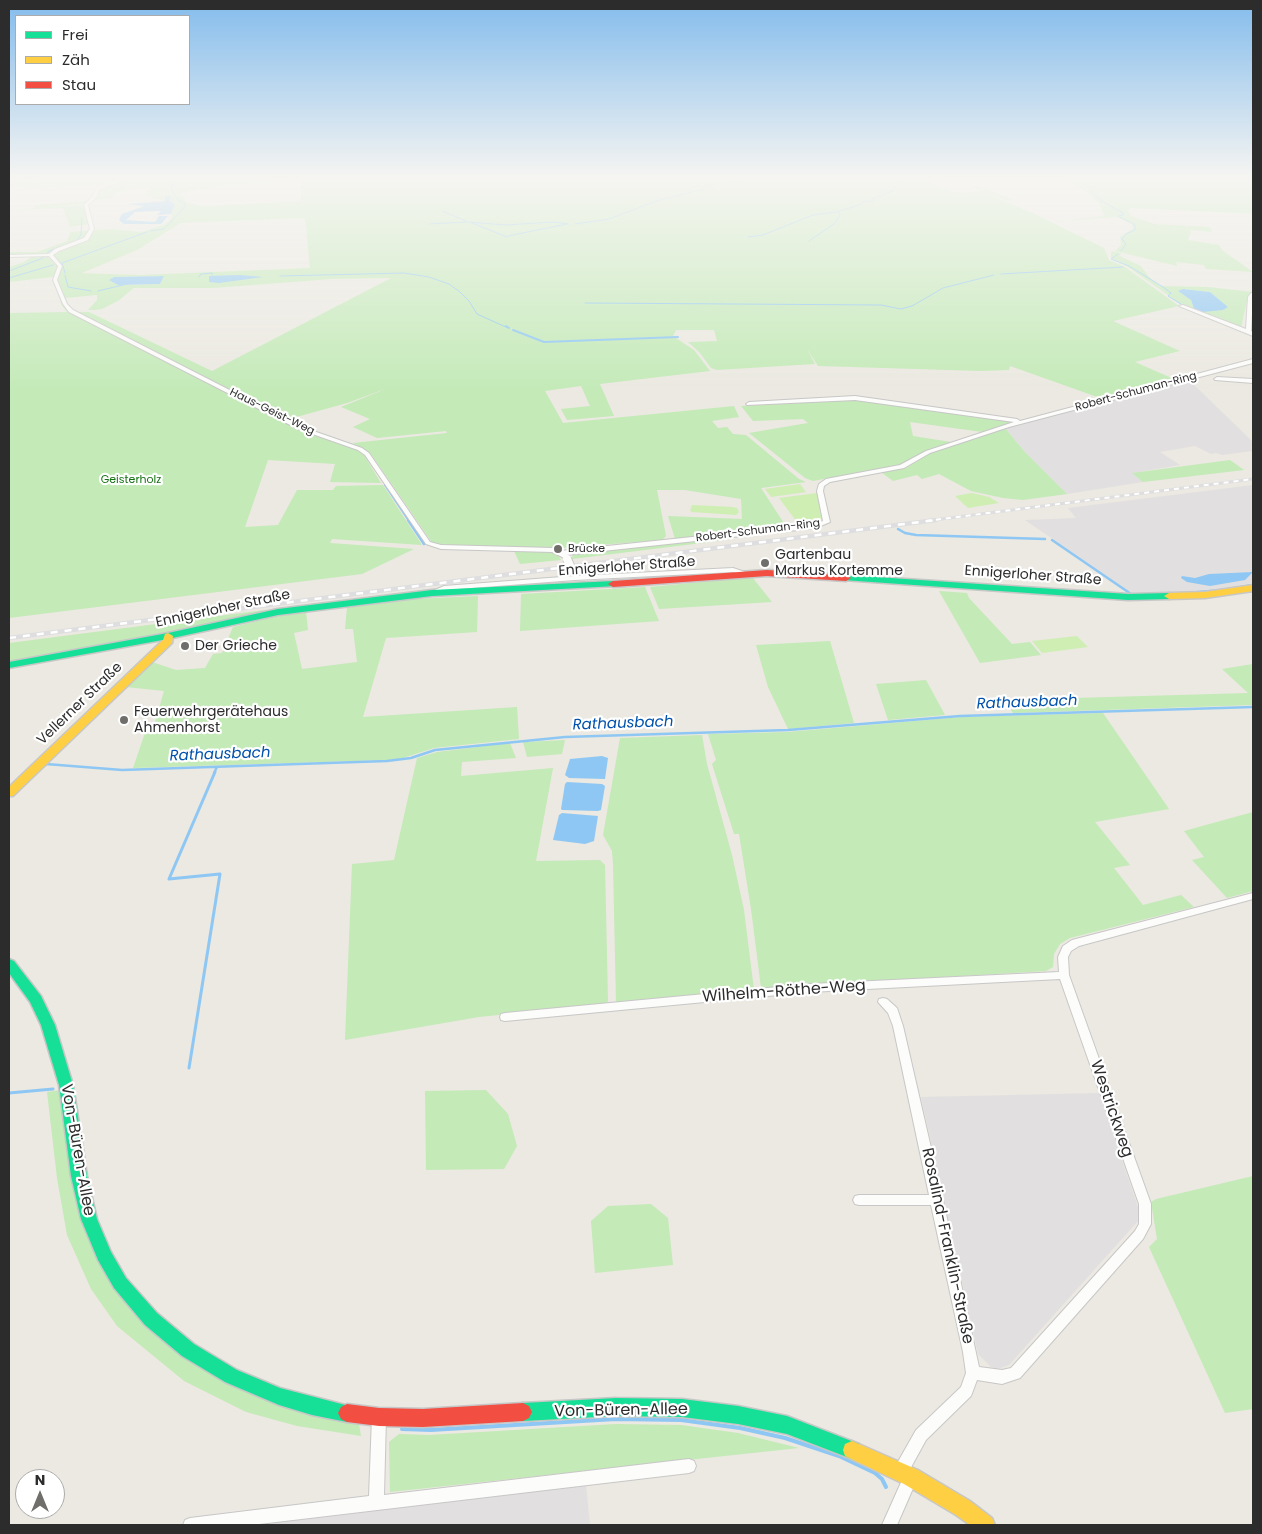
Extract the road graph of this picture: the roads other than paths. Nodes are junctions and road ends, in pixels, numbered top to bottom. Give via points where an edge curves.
1 (56, 251) edge
2 (9, 256) edge
3 (46, 256) junction
4 (1253, 294) edge
5 (1181, 306) dead end
6 (1250, 333) edge
7 (1253, 361) edge
8 (1217, 379) dead end
9 (1253, 381) edge
10 (749, 404) dead end
11 (1019, 422) junction
12 (564, 556) junction
13 (573, 574) junction
14 (747, 574) junction
15 (1253, 588) edge
16 (432, 593) junction
17 (168, 636) junction
18 (9, 665) edge
19 (9, 793) edge
20 (1253, 896) edge
21 (9, 964) edge
22 (1064, 975) junction
23 (883, 1002) dead end
24 (505, 1017) dead end
25 (859, 1200) dead end
26 (937, 1200) junction
27 (972, 1373) junction
28 (379, 1417) junction
29 (689, 1466) dead end
30 (906, 1474) junction
31 (376, 1503) junction
32 (190, 1525) edge
33 (888, 1525) edge
34 (985, 1525) edge

1 - 3 street
2 - 3 street
3 - 12 street, Haus-Geist-Weg via 60,266 54,280 71,311 300,428 367,454 428,543 440,547 553,550
4 - 6 street via 1250,297
5 - 6 street
7 - 11 street, Robert-Schuman-Ring
8 - 9 street
10 - 11 street, Robert-Schuman-Ring via 855,398
11 - 12 street, Robert-Schuman-Ring via 928,452 902,467 828,480 821,485 820,491 827,522 816,526
12 - 13 street, bridge
13 - 14 street via 734,570
13 - 16 street via 444,588
14 - 15 main road, Ennigerloher Straße via 1128,597 1198,595
14 - 16 main road, Ennigerloher Straße
16 - 17 main road, Ennigerloher Straße via 296,608
17 - 18 main road, Ennigerloher Straße
17 - 19 main road, Vellerner Straße via 169,640 163,647
20 - 22 street, Westrickweg via 1076,943 1067,948 1063,957
21 - 28 main road, Von-Büren-Allee via 36,1000 48,1025 66,1085 79,1176 89,1219 120,1283 151,1319 188,1350 231,1376 312,1406
22 - 24 street, Wilhelm-Röthe-Weg via 810,988
22 - 27 street, Westrickweg via 1145,1204 1146,1224 1015,1373 1002,1377
23 - 26 street, Rosalind-Franklin-Straße via 892,1011 898,1026
25 - 26 street
26 - 27 street, Rosalind-Franklin-Straße
27 - 30 street via 966,1391 921,1435
28 - 30 main road, Von-Büren-Allee via 423,1418 616,1407 682,1408 787,1425 840,1444
28 - 31 street
29 - 31 street
30 - 33 street
30 - 34 main road, Von-Büren-Allee
31 - 32 street

